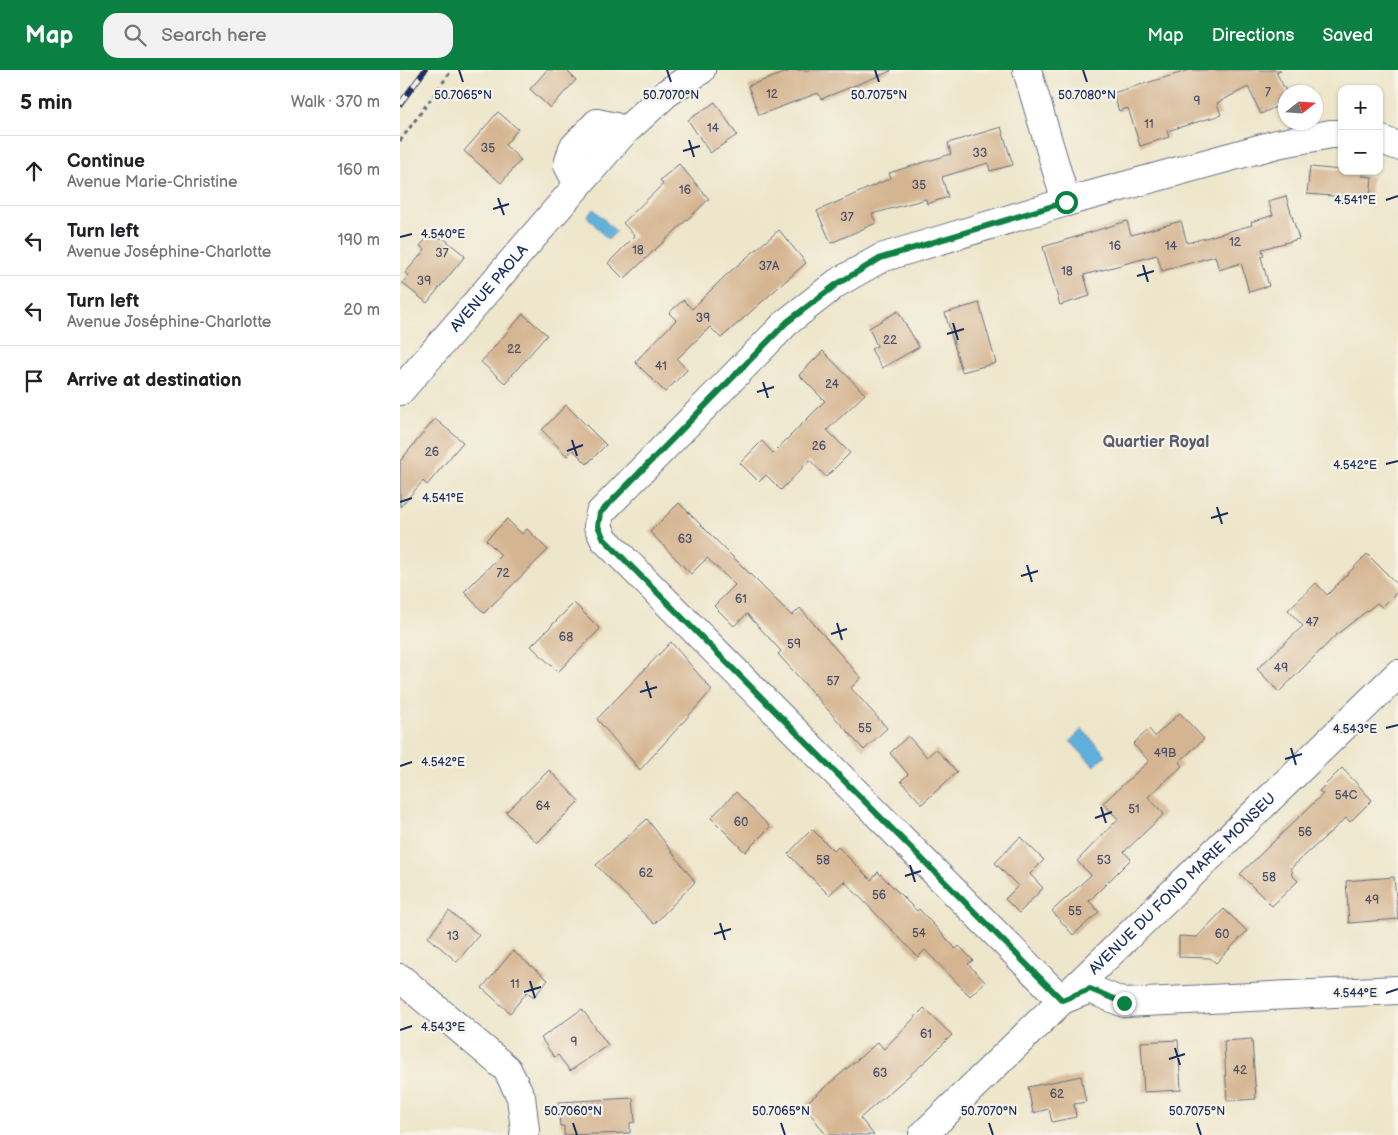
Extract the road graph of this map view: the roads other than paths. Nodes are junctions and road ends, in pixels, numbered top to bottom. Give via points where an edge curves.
1 (701, 70) edge
2 (1027, 70) edge
3 (1338, 134) edge
4 (1383, 140) edge
5 (1398, 146) edge
6 (1066, 202) junction
7 (400, 391) edge
8 (1398, 674) edge
9 (400, 978) edge
10 (1398, 990) edge
11 (1062, 1000) junction
12 (524, 1135) edge
13 (923, 1135) edge

1 - 7 street, AVENUE PAOLA via 667,93 622,134
2 - 6 street
3 - 6 street via 1277,144
4 - 5 street
6 - 11 street via 881,258 837,284 787,322 600,513 598,526 604,539
8 - 11 street, AVENUE DU FOND MARIE MONSEU
9 - 12 street via 507,1069 521,1097
10 - 11 street via 1124,1003 1090,989
11 - 13 street, AVENUE DU FOND MARIE MONSEU

